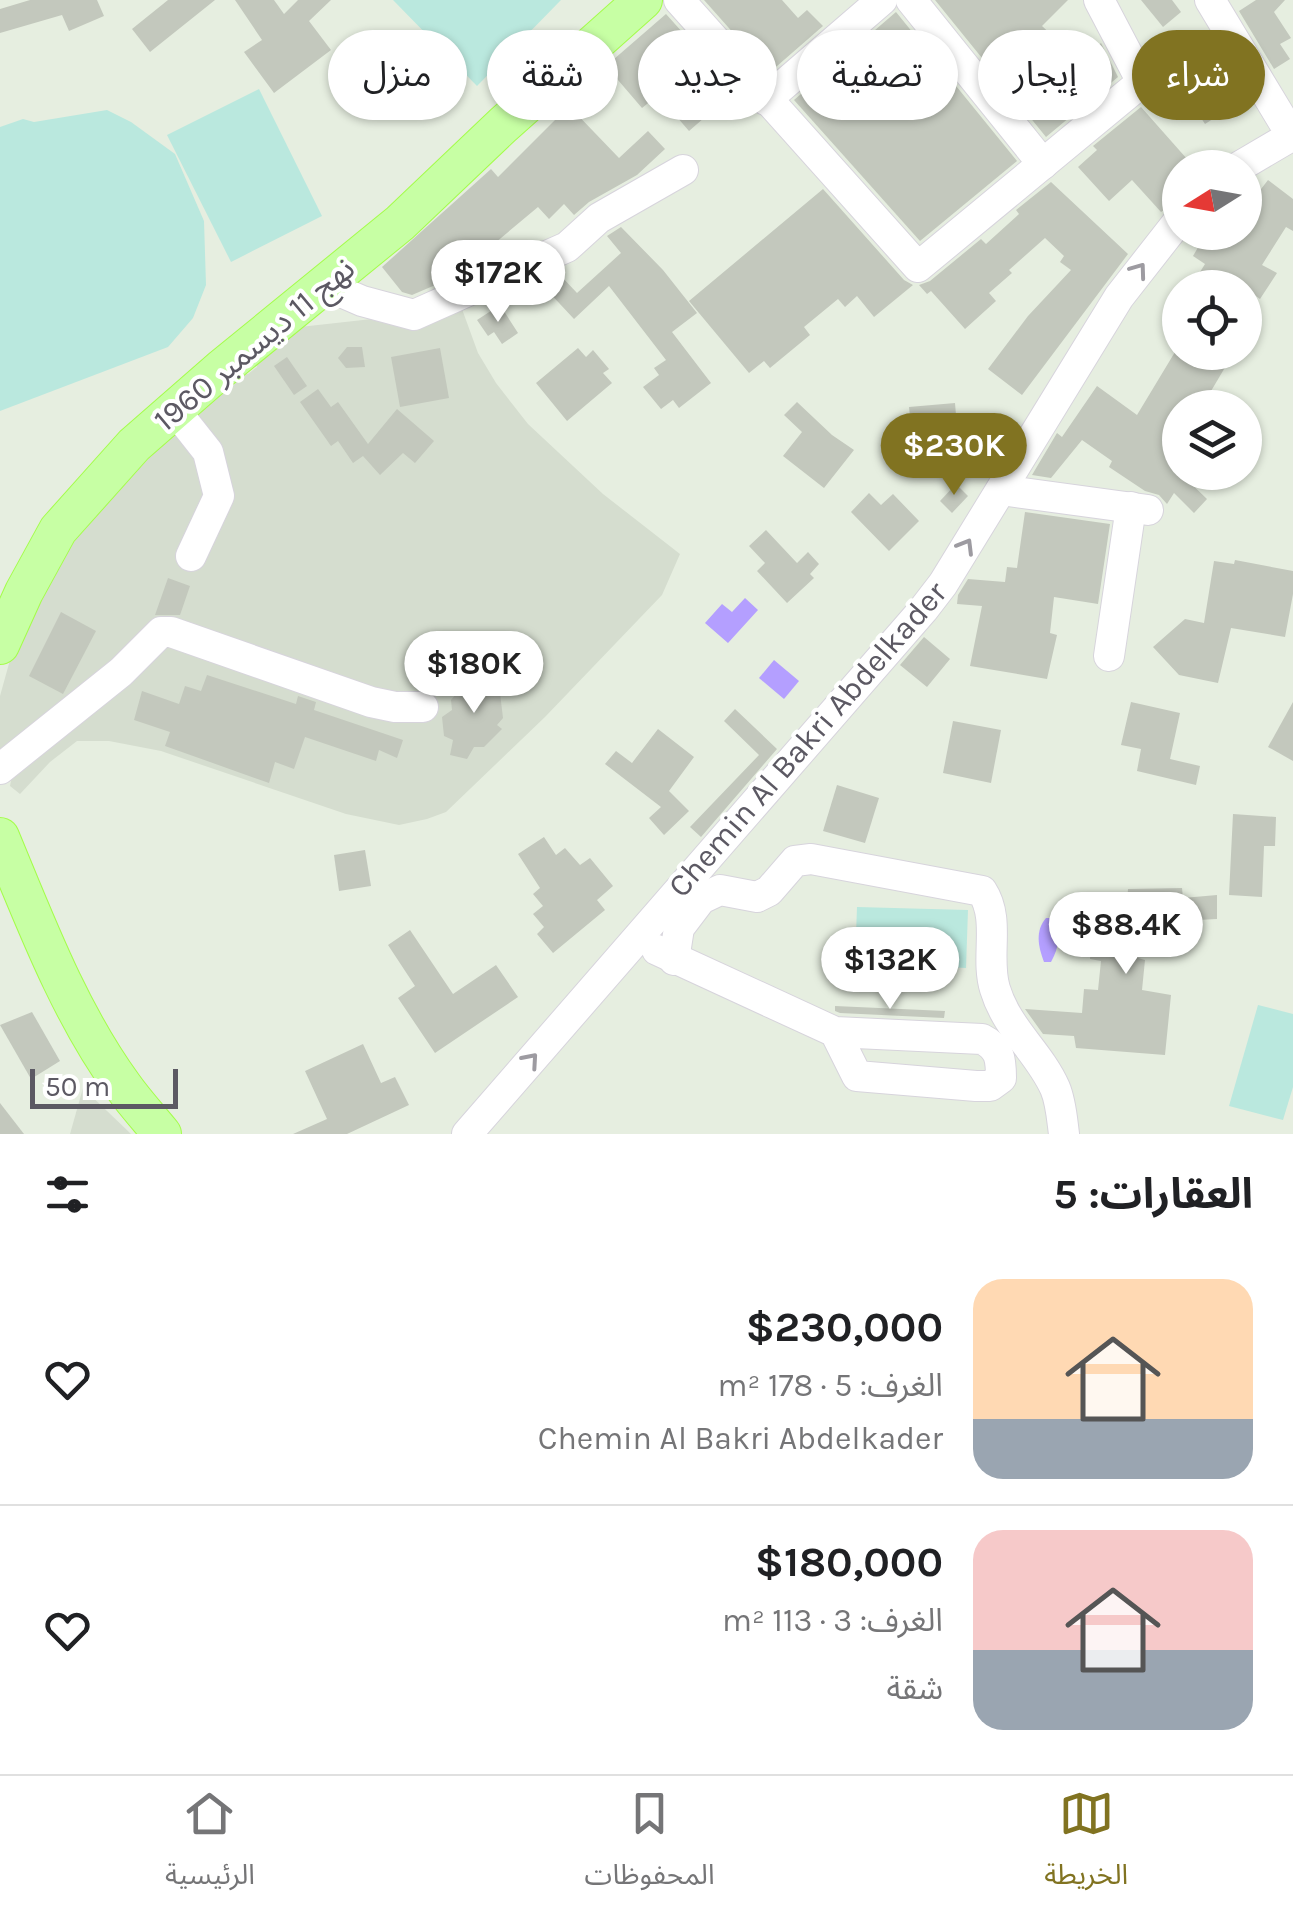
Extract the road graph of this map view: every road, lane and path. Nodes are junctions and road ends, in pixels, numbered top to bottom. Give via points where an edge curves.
1 (619, 0) edge
2 (644, 0) edge
3 (679, 0) edge
4 (882, 0) edge
5 (911, 0) edge
6 (1099, 0) edge
7 (1210, 0) edge
8 (705, 30) edge
9 (777, 91) edge
10 (777, 112) edge
11 (1292, 135) edge
12 (1262, 153) edge
13 (1043, 164) junction
14 (683, 170) dead end
15 (1162, 242) edge
16 (324, 285) junction
17 (174, 410) junction
18 (1001, 490) junction
19 (191, 556) dead end
20 (0, 599) edge
21 (0, 645) edge
22 (1109, 656) dead end
23 (423, 707) dead end
24 (0, 769) edge
25 (0, 837) edge
26 (638, 937) junction
27 (674, 960) junction
28 (835, 1032) junction
29 (162, 1134) edge
30 (467, 1134) edge
31 (1064, 1134) edge

1 - 20 main road, نهج 11 ديسمبر 1960 via 92,460 54,503
2 - 16 main road, نهج 11 ديسمبر 1960
3 - 8 street
4 - 9 street
5 - 13 street
6 - 13 street via 1142,82
7 - 11 street
10 - 13 street via 918,267
11 - 12 street
14 - 16 street via 599,218 566,247 414,314
18 -> 15 street, Chemin Al Bakri Abdelkader via 1120,297
16 - 17 main road, نهج 11 ديسمبر 1960
17 - 19 street via 208,452 219,496
17 - 21 main road, نهج 11 ديسمبر 1960 via 58,530
18 - 22 street via 1139,508
26 -> 18 street, Chemin Al Bakri Abdelkader via 924,610
23 - 24 street via 372,702 161,632
25 - 29 main road via 92,1037
26 - 27 street
30 -> 26 street, Chemin Al Bakri Abdelkader
27 - 28 street
27 - 31 street via 679,928 701,899 720,890 757,897 796,861 811,858 982,890 992,916 994,988 1017,1036 1057,1092
28 - 28 street via 857,1076 976,1086 1001,1078 1002,1058 982,1040

